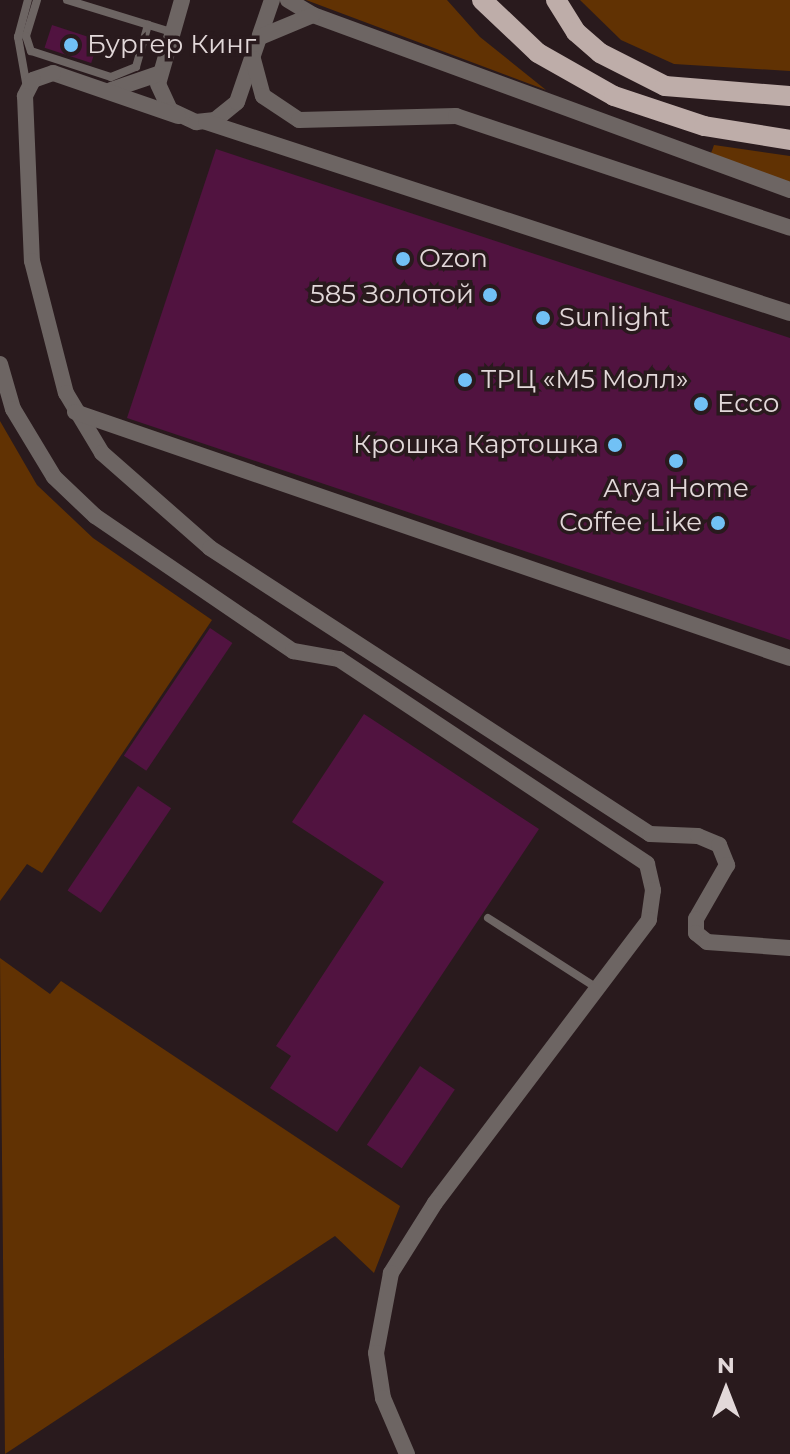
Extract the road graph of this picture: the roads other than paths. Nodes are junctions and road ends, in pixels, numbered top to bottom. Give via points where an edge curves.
1 (28, 0) edge
2 (37, 0) edge
3 (67, 0) edge
4 (182, 0) edge
5 (272, 0) edge
6 (288, 0) edge
7 (482, 0) edge
8 (556, 0) edge
9 (313, 15) junction
10 (148, 25) junction
11 (171, 32) junction
12 (260, 37) junction
13 (253, 59) junction
14 (158, 74) junction
15 (27, 88) junction
16 (107, 91) junction
17 (790, 96) edge
18 (178, 116) junction
19 (206, 122) junction
20 (790, 140) edge
21 (790, 190) edge
22 (790, 228) edge
23 (790, 313) edge
24 (0, 364) edge
25 (75, 412) junction
26 (790, 658) edge
27 (488, 918) dead end
28 (790, 948) edge
29 (594, 986) junction
30 (407, 1454) edge

1 - 15 lane via 18,37
2 - 10 lane via 26,36 31,51 111,77 136,67
3 - 10 lane
4 - 11 street
5 - 12 street
6 - 9 street
7 - 20 main road via 538,53 614,96 704,126
8 - 17 main road via 576,32 600,53 665,86
9 - 12 street
9 - 21 street
10 - 11 lane
11 - 14 street
12 - 13 street
13 - 19 street via 237,102
13 - 22 street via 263,96 299,120 456,116
14 - 16 street
14 - 18 street via 160,94
15 - 16 street via 53,73
15 - 25 street via 29,240 55,360
16 - 18 street
18 - 19 street
19 - 23 street
24 - 29 street via 13,409 54,477 95,516 293,651 339,659 647,864 653,890 649,920
25 - 26 street
25 - 28 street via 136,488 210,548 650,834 698,836 719,845 727,865 696,919 696,933 707,942
27 - 29 lane
29 - 30 street via 435,1203 391,1273 376,1353 383,1398

